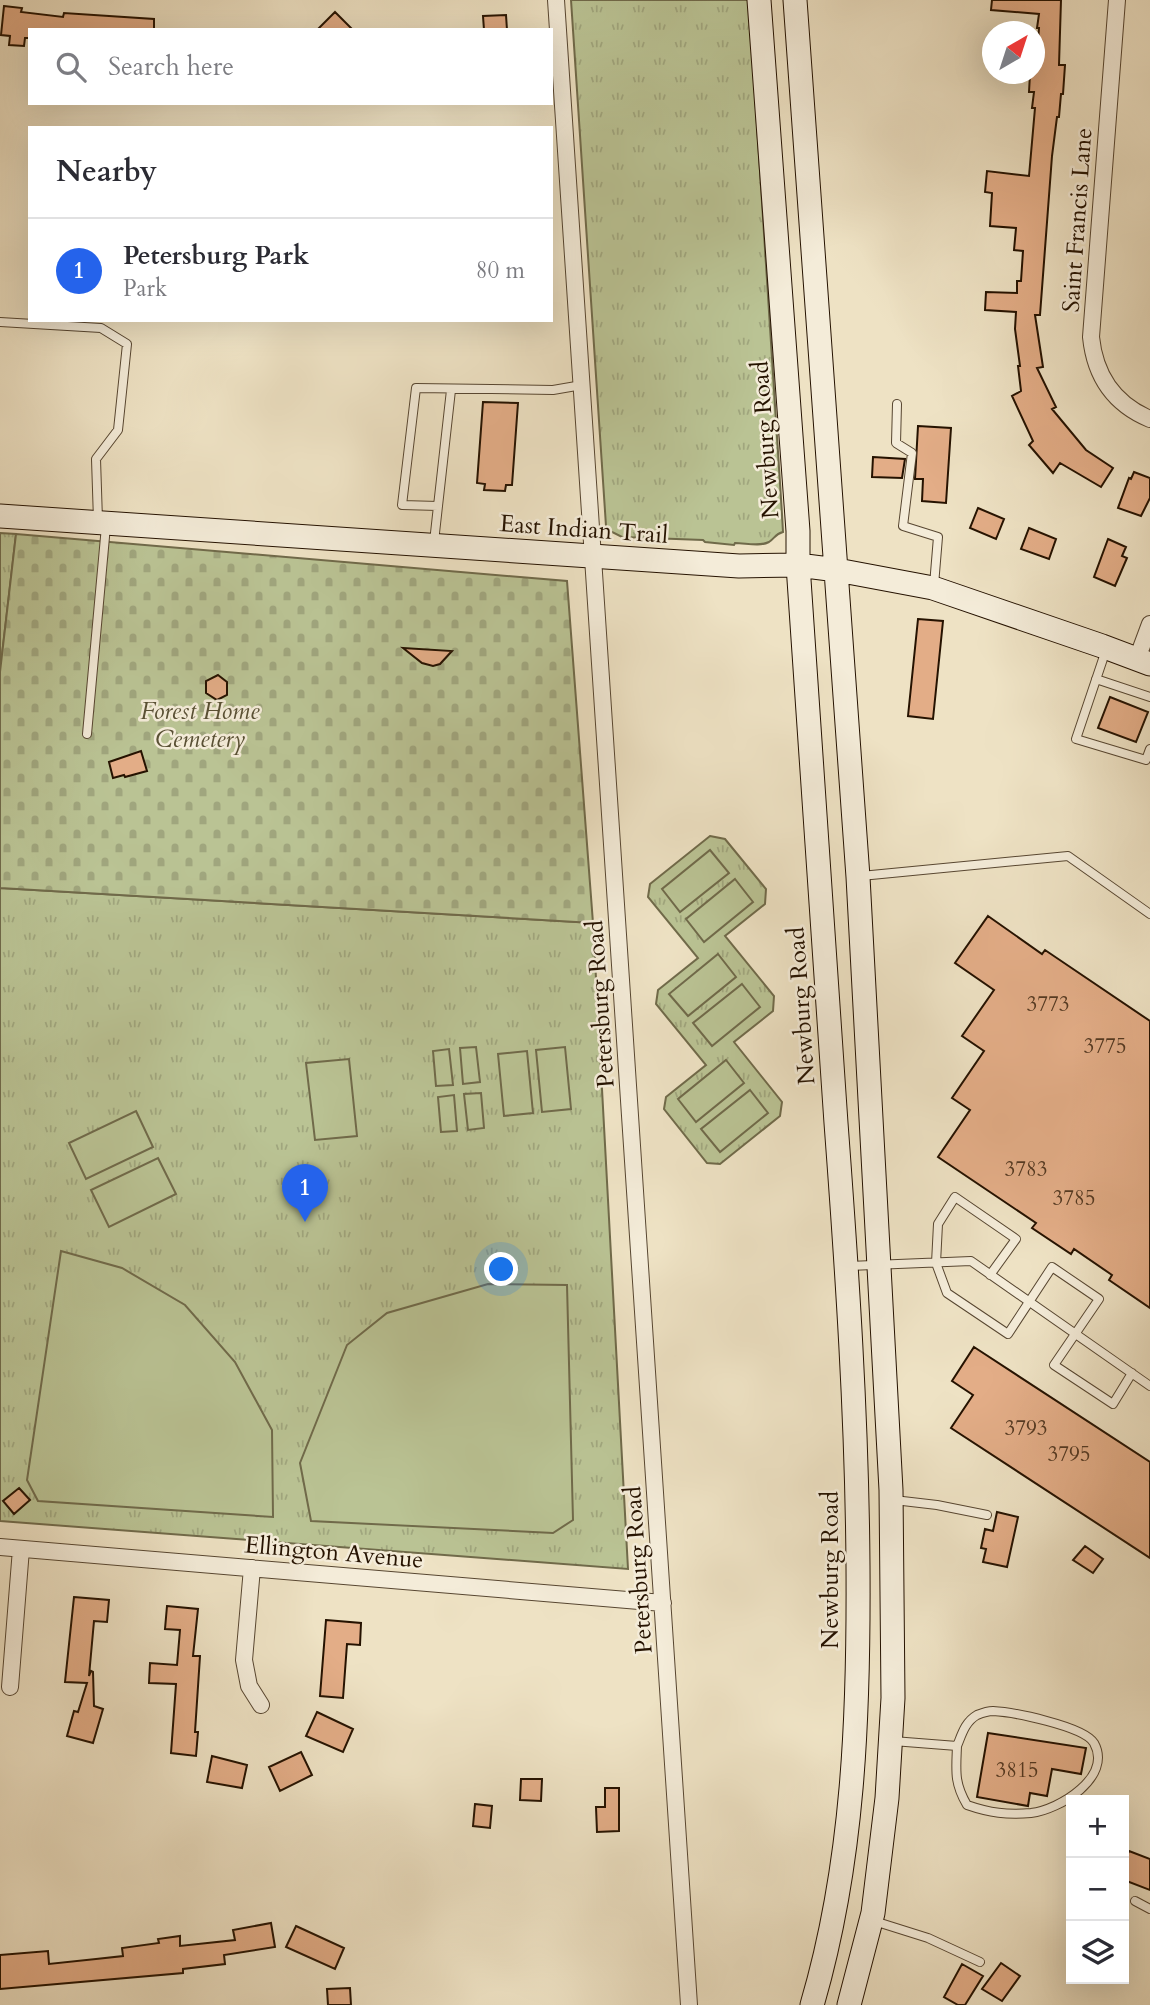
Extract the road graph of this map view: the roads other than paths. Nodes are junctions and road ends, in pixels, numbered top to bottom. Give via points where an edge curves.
1 (556, 0) edge
2 (759, 0) edge
3 (795, 0) edge
4 (1117, 0) edge
5 (0, 322) edge
6 (582, 385) junction
7 (451, 390) junction
8 (897, 404) dead end
9 (1150, 419) edge
10 (438, 506) junction
11 (0, 516) edge
12 (102, 523) junction
13 (434, 545) junction
14 (593, 556) junction
15 (798, 565) junction
16 (838, 569) junction
17 (933, 588) junction
18 (1150, 624) edge
19 (1107, 648) junction
20 (1143, 662) edge
21 (1096, 679) junction
22 (1150, 697) edge
23 (88, 734) dead end
24 (1150, 750) edge
25 (858, 877) junction
26 (1150, 914) edge
27 (936, 1263) junction
28 (877, 1265) junction
29 (846, 1267) junction
30 (990, 1275) junction
31 (1029, 1302) junction
32 (1075, 1334) junction
33 (1132, 1373) junction
34 (1150, 1386) edge
35 (891, 1500) junction
36 (988, 1515) dead end
37 (0, 1547) edge
38 (21, 1549) junction
39 (252, 1568) junction
40 (663, 1603) junction
41 (10, 1687) dead end
42 (261, 1705) dead end
43 (890, 1741) junction
44 (957, 1746) junction
45 (1135, 1901) dead end
46 (1150, 1909) edge
47 (871, 1920) junction
48 (980, 1962) dead end
49 (690, 2005) edge
50 (812, 2005) edge
51 (849, 2005) edge

1 - 6 street, Petersburg Road
2 - 15 main road, Newburg Road
3 - 16 main road
4 - 9 street, Saint Francis Lane via 1091,337 1096,365 1111,393
5 - 12 lane via 101,328 127,344 118,430 96,459
6 - 7 lane via 553,390
6 - 14 street, Petersburg Road
7 - 10 lane
7 - 10 lane via 415,388 402,505
8 - 17 lane via 896,443 912,453 904,526 938,537
10 - 13 lane
11 - 12 main road, East Indian Trail
12 - 13 main road, East Indian Trail
12 - 23 lane
13 - 14 main road, East Indian Trail
14 - 15 main road, East Indian Trail via 739,566
14 - 40 street, Petersburg Road
15 - 16 main road, East Indian Trail
15 - 29 main road, Newburg Road
16 - 17 main road, East Indian Trail
16 - 25 main road
17 - 19 main road, East Indian Trail
18 - 20 street
19 - 20 main road, East Indian Trail
19 - 21 lane
21 - 22 lane
21 - 24 lane via 1076,739 1146,760
25 - 26 lane via 1068,856
25 - 28 main road
27 - 28 lane
27 - 30 lane via 971,1261
27 - 30 lane via 937,1224 956,1197 1016,1239
27 - 31 lane via 947,1293 1008,1334
28 - 29 lane
28 - 35 main road
29 - 50 main road, Newburg Road via 857,1503 856,1733 842,1872
30 - 31 lane
31 - 32 lane
31 - 32 lane via 1052,1267 1099,1299
32 - 33 lane
32 - 33 lane via 1054,1365 1113,1404
33 - 34 lane
35 - 36 lane
35 - 43 main road
37 - 38 street, Ellington Avenue
38 - 39 street, Ellington Avenue
38 - 41 street
39 - 40 street, Ellington Avenue
39 - 42 street via 244,1660 248,1686
40 - 49 street, Petersburg Road
43 - 44 lane
43 - 47 main road
44 - 44 lane via 955,1781 960,1793 967,1805 994,1814 1034,1812 1061,1802 1083,1789 1098,1760 1093,1741 1085,1735 1059,1724 990,1711 966,1724
45 - 46 lane
47 - 48 lane via 928,1938
47 - 51 main road

